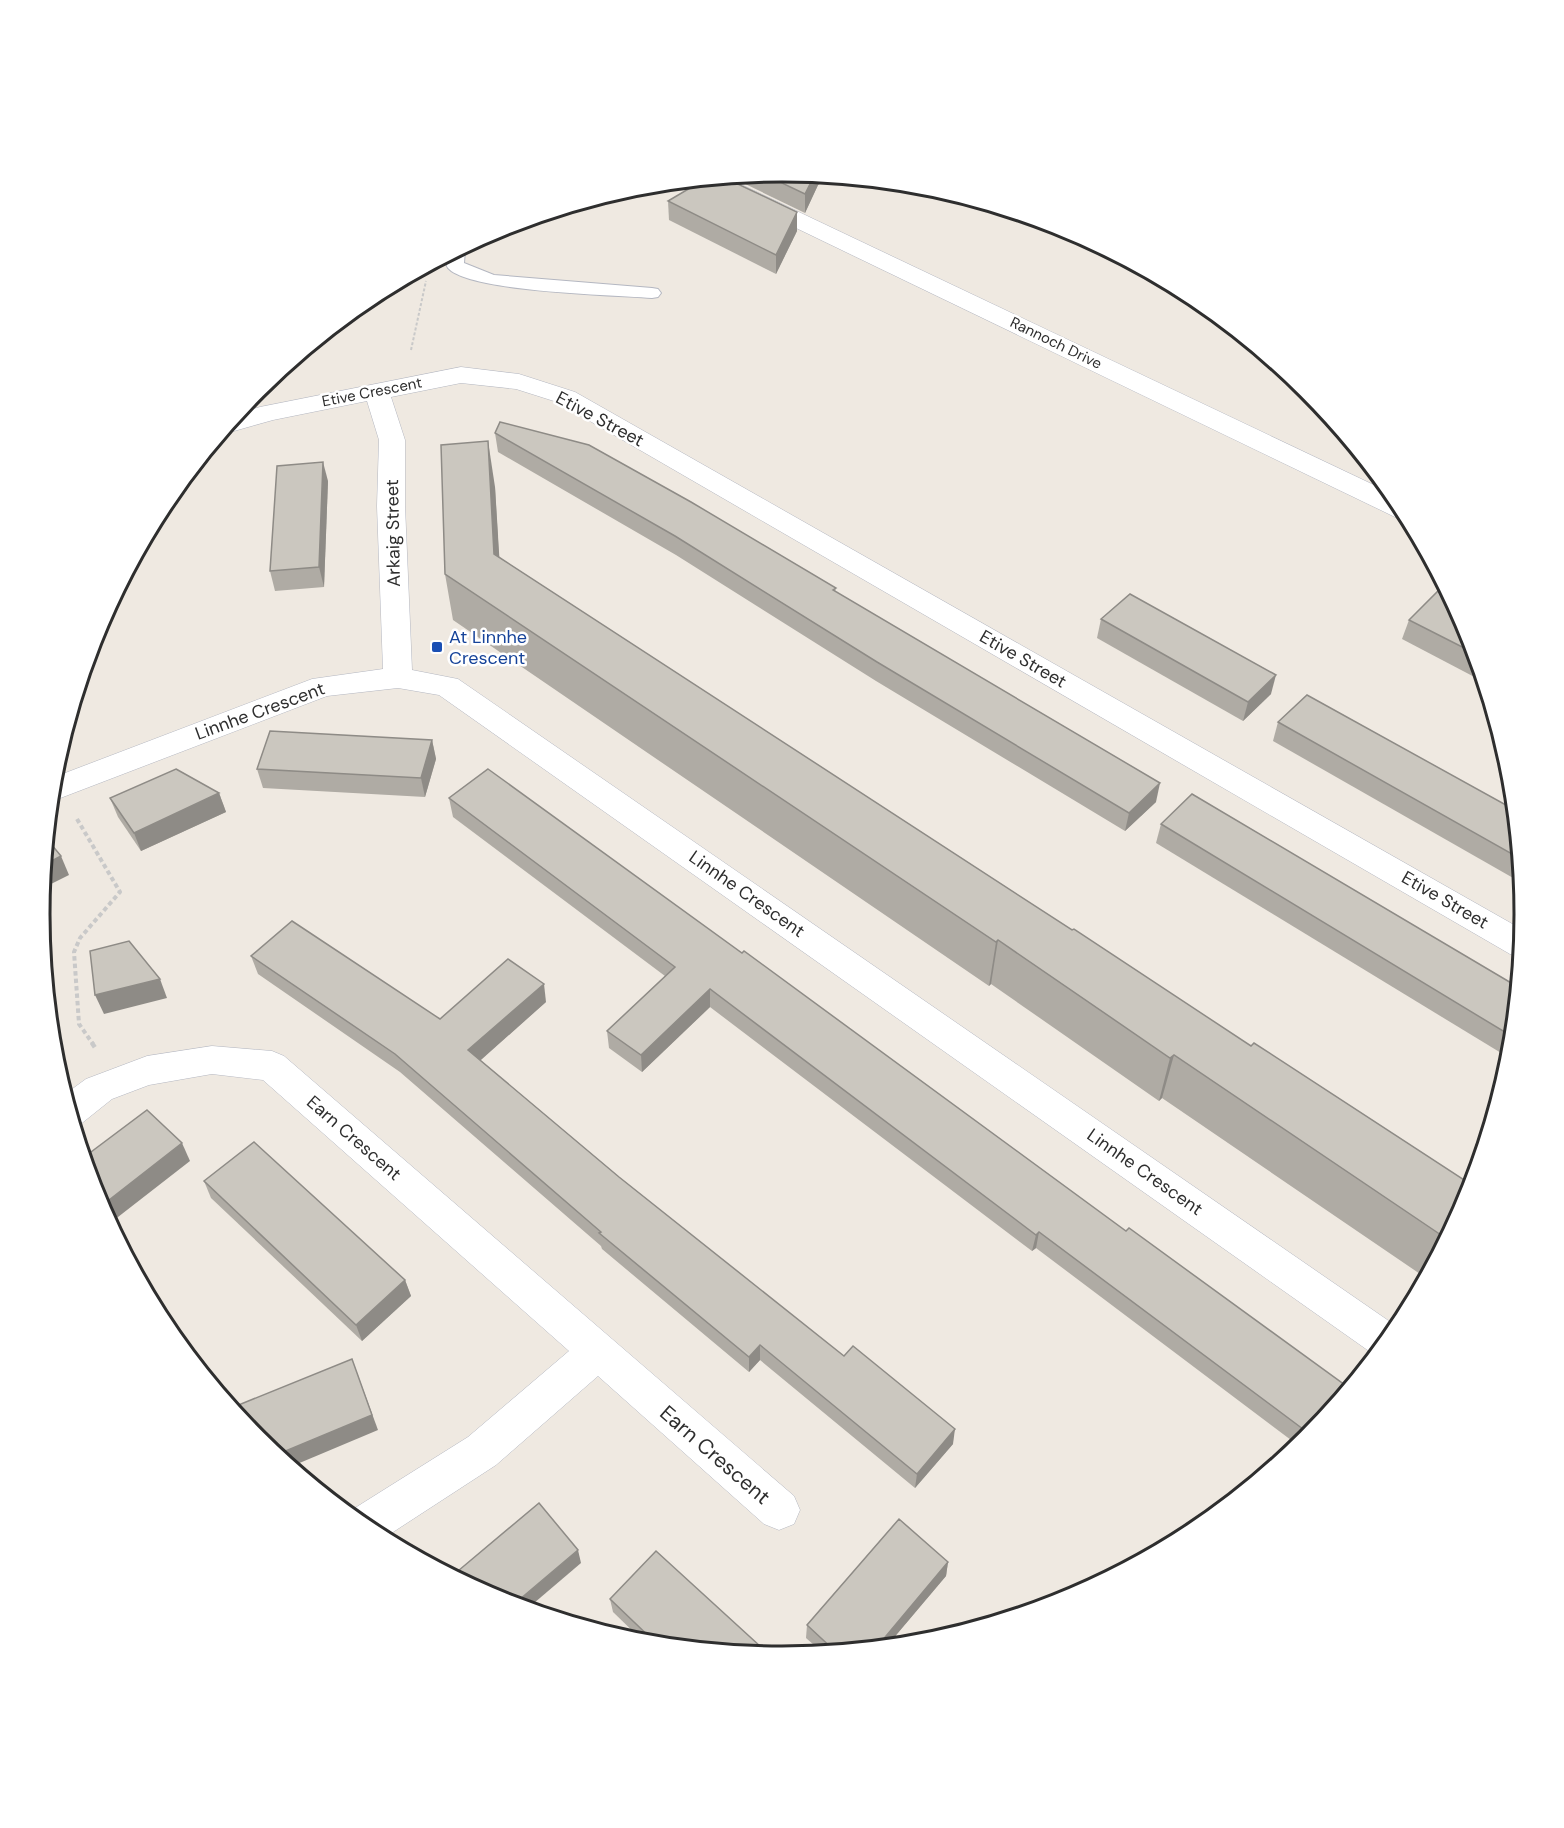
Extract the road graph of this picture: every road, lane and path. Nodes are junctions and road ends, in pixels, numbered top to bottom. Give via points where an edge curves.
1 (722, 184) edge
2 (455, 258) edge
3 (426, 275) edge
4 (652, 293) dead end
5 (519, 382) joint
6 (404, 386) junction
7 (376, 391) junction
8 (240, 421) edge
9 (1388, 503) edge
10 (398, 678) junction
11 (61, 788) edge
12 (60, 797) edge
13 (1513, 940) edge
14 (117, 1083) junction
15 (75, 1107) edge
16 (1380, 1337) edge
17 (597, 1352) junction
18 (779, 1510) dead end
19 (372, 1521) edge

1 - 9 street, Rannoch Drive
2 - 4 lane via 455,265 492,280
3 - 6 path
5 - 6 street, Etive Crescent via 461,375
5 - 13 street, Etive Street via 566,397
6 - 7 street, Etive Crescent
7 - 8 street, Etive Crescent
7 - 10 street, Arkaig Street via 392,440
10 - 11 street, Linnhe Crescent via 323,686
10 - 16 street, Linnhe Crescent via 447,686 490,714
12 - 14 path via 120,892 80,938 74,952 79,1024
14 - 15 street, Earn Crescent via 99,1089
14 - 17 street, Earn Crescent via 147,1071 212,1060 272,1066
17 - 18 street, Earn Crescent
17 - 19 street via 482,1451

